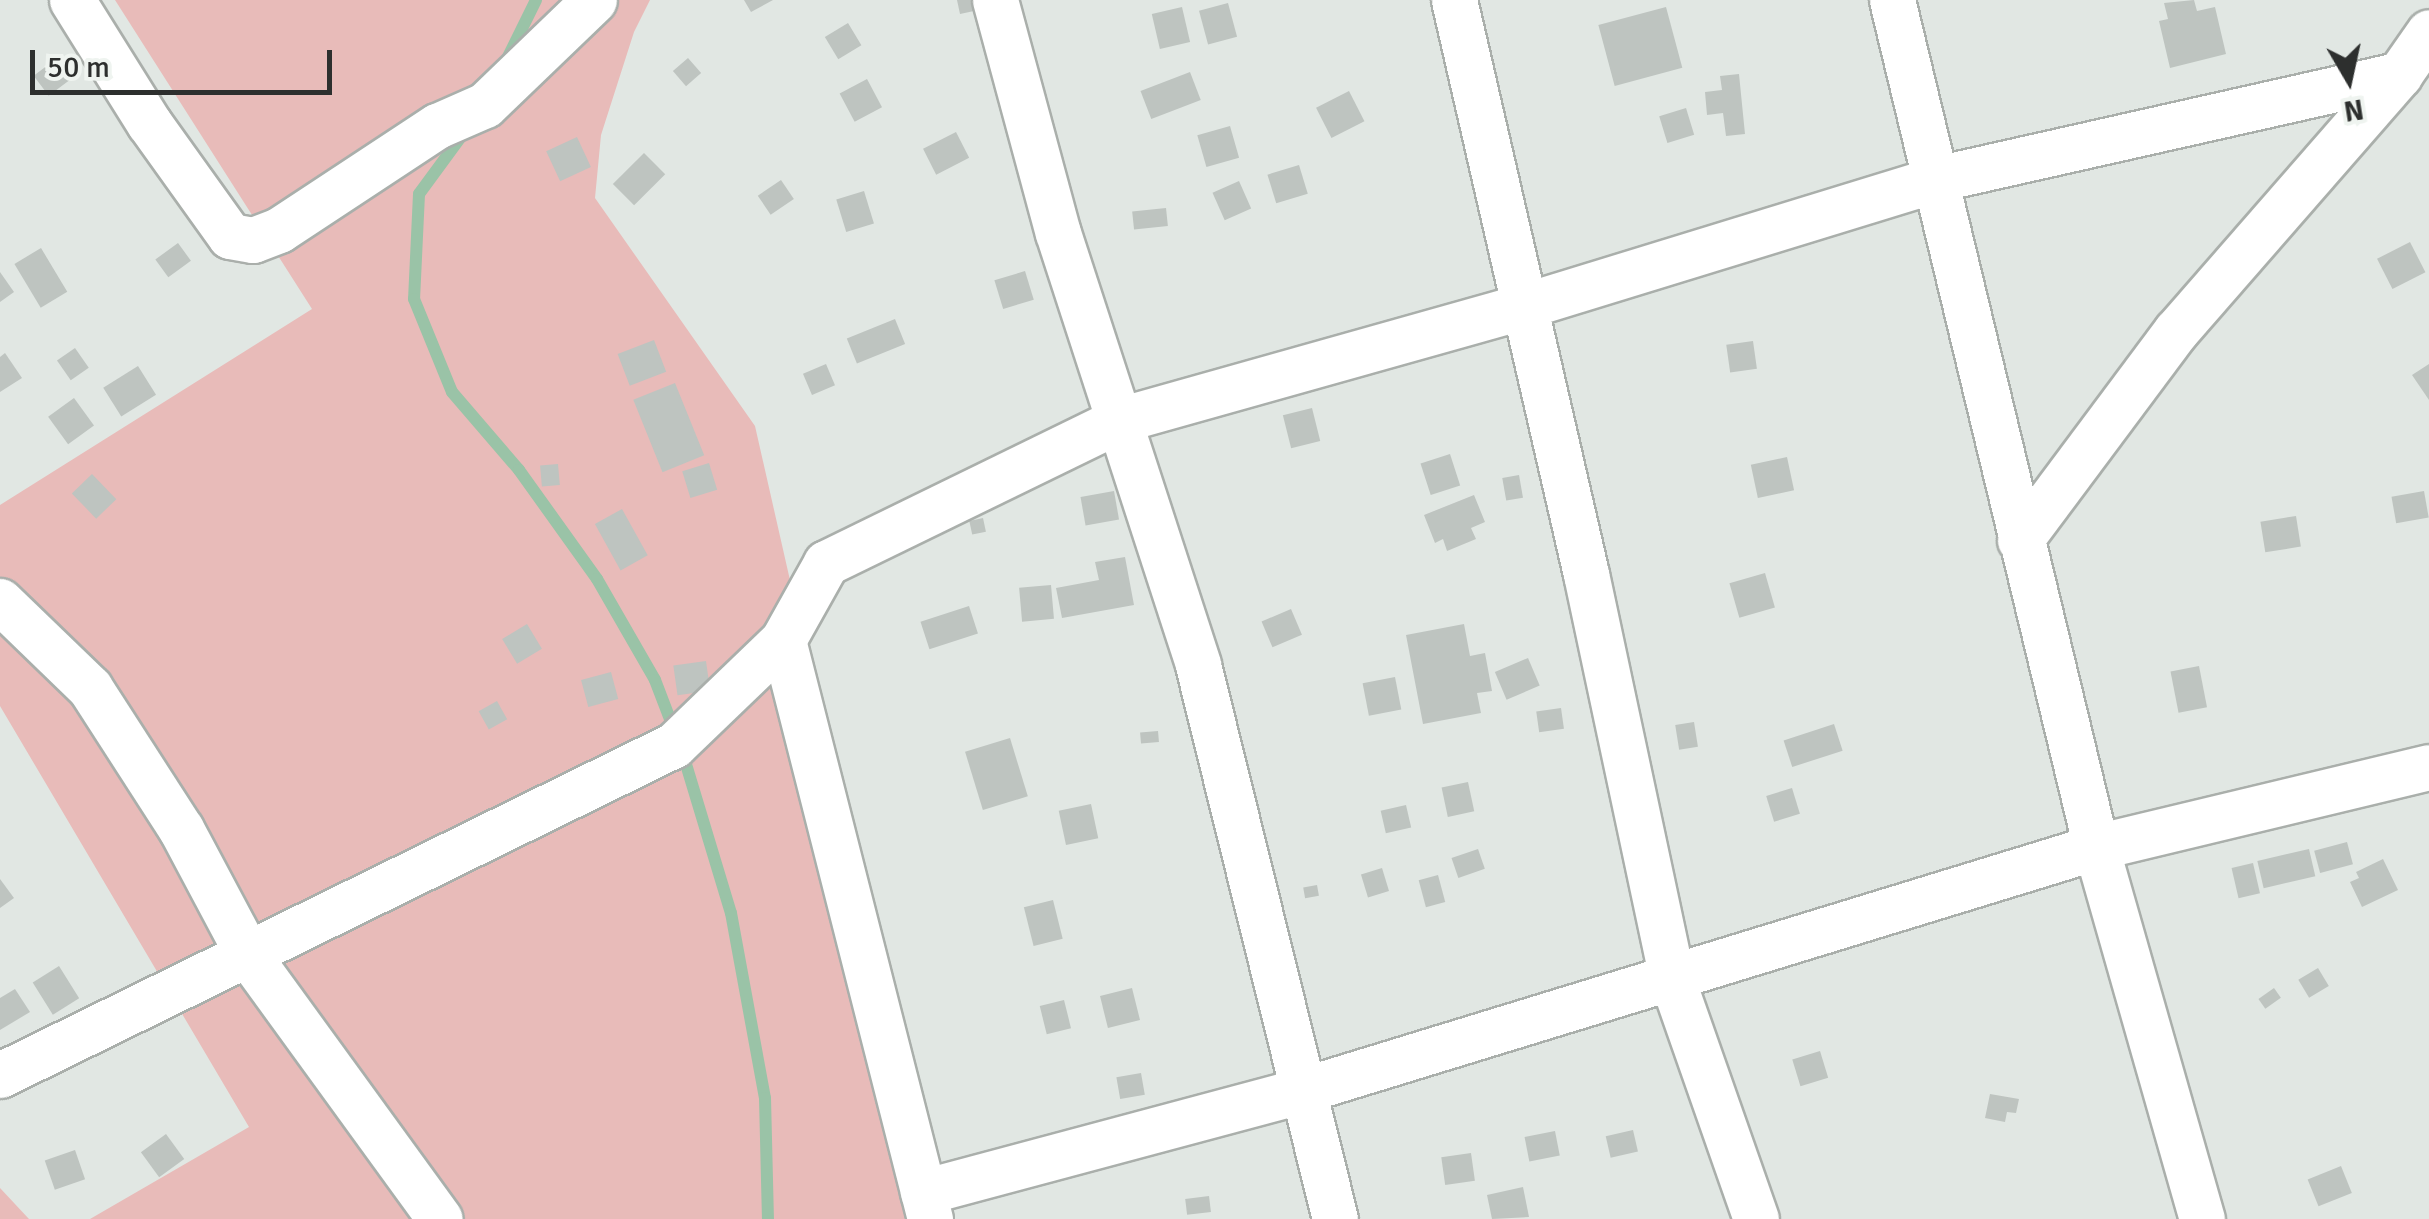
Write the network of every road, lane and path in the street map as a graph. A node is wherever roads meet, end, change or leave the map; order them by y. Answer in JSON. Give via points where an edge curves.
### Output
{"nodes":[{"id":1,"x":72,"y":0,"type":"edge"},
{"id":2,"x":594,"y":0,"type":"edge"},
{"id":3,"x":995,"y":0,"type":"edge"},
{"id":4,"x":1454,"y":0,"type":"edge"},
{"id":5,"x":1892,"y":0,"type":"edge"},
{"id":6,"x":2429,"y":32,"type":"edge"},
{"id":7,"x":2399,"y":76,"type":"junction"},
{"id":8,"x":1936,"y":179,"type":"junction"},
{"id":9,"x":1524,"y":306,"type":"junction"},
{"id":10,"x":1118,"y":420,"type":"junction"},
{"id":11,"x":2020,"y":540,"type":"junction"},
{"id":12,"x":0,"y":600,"type":"edge"},
{"id":13,"x":783,"y":640,"type":"junction"},
{"id":14,"x":2429,"y":766,"type":"edge"},
{"id":15,"x":2096,"y":847,"type":"junction"},
{"id":16,"x":248,"y":956,"type":"junction"},
{"id":17,"x":1672,"y":979,"type":"junction"},
{"id":18,"x":0,"y":1075,"type":"edge"},
{"id":19,"x":1302,"y":1090,"type":"junction"},
{"id":20,"x":927,"y":1206,"type":"edge"},
{"id":21,"x":440,"y":1219,"type":"edge"},
{"id":22,"x":1335,"y":1219,"type":"edge"},
{"id":23,"x":1756,"y":1219,"type":"edge"},
{"id":24,"x":2202,"y":1219,"type":"edge"}],
"edges":[{"from":1,"to":2,"type":"street","via":[[230,236],[253,240],[485,104]]},
{"from":3,"to":10,"type":"street","via":[[1058,233]]},
{"from":4,"to":9,"type":"street"},
{"from":5,"to":8,"type":"street"},
{"from":6,"to":7,"type":"street"},
{"from":7,"to":8,"type":"street"},
{"from":7,"to":11,"type":"street","via":[[2176,331]]},
{"from":8,"to":9,"type":"street"},
{"from":8,"to":11,"type":"street"},
{"from":9,"to":10,"type":"street"},
{"from":9,"to":17,"type":"street"},
{"from":10,"to":13,"type":"street","via":[[826,563]]},
{"from":10,"to":19,"type":"street","via":[[1198,664]]},
{"from":11,"to":15,"type":"street"},
{"from":12,"to":16,"type":"street","via":[[90,688],[181,829]]},
{"from":13,"to":16,"type":"street","via":[[674,745]]},
{"from":13,"to":20,"type":"street"},
{"from":14,"to":15,"type":"street"},
{"from":15,"to":17,"type":"street"},
{"from":15,"to":24,"type":"street"},
{"from":16,"to":18,"type":"street"},
{"from":16,"to":21,"type":"street"},
{"from":17,"to":19,"type":"street"},
{"from":17,"to":23,"type":"street"},
{"from":19,"to":20,"type":"street"},
{"from":19,"to":22,"type":"street"}]}
